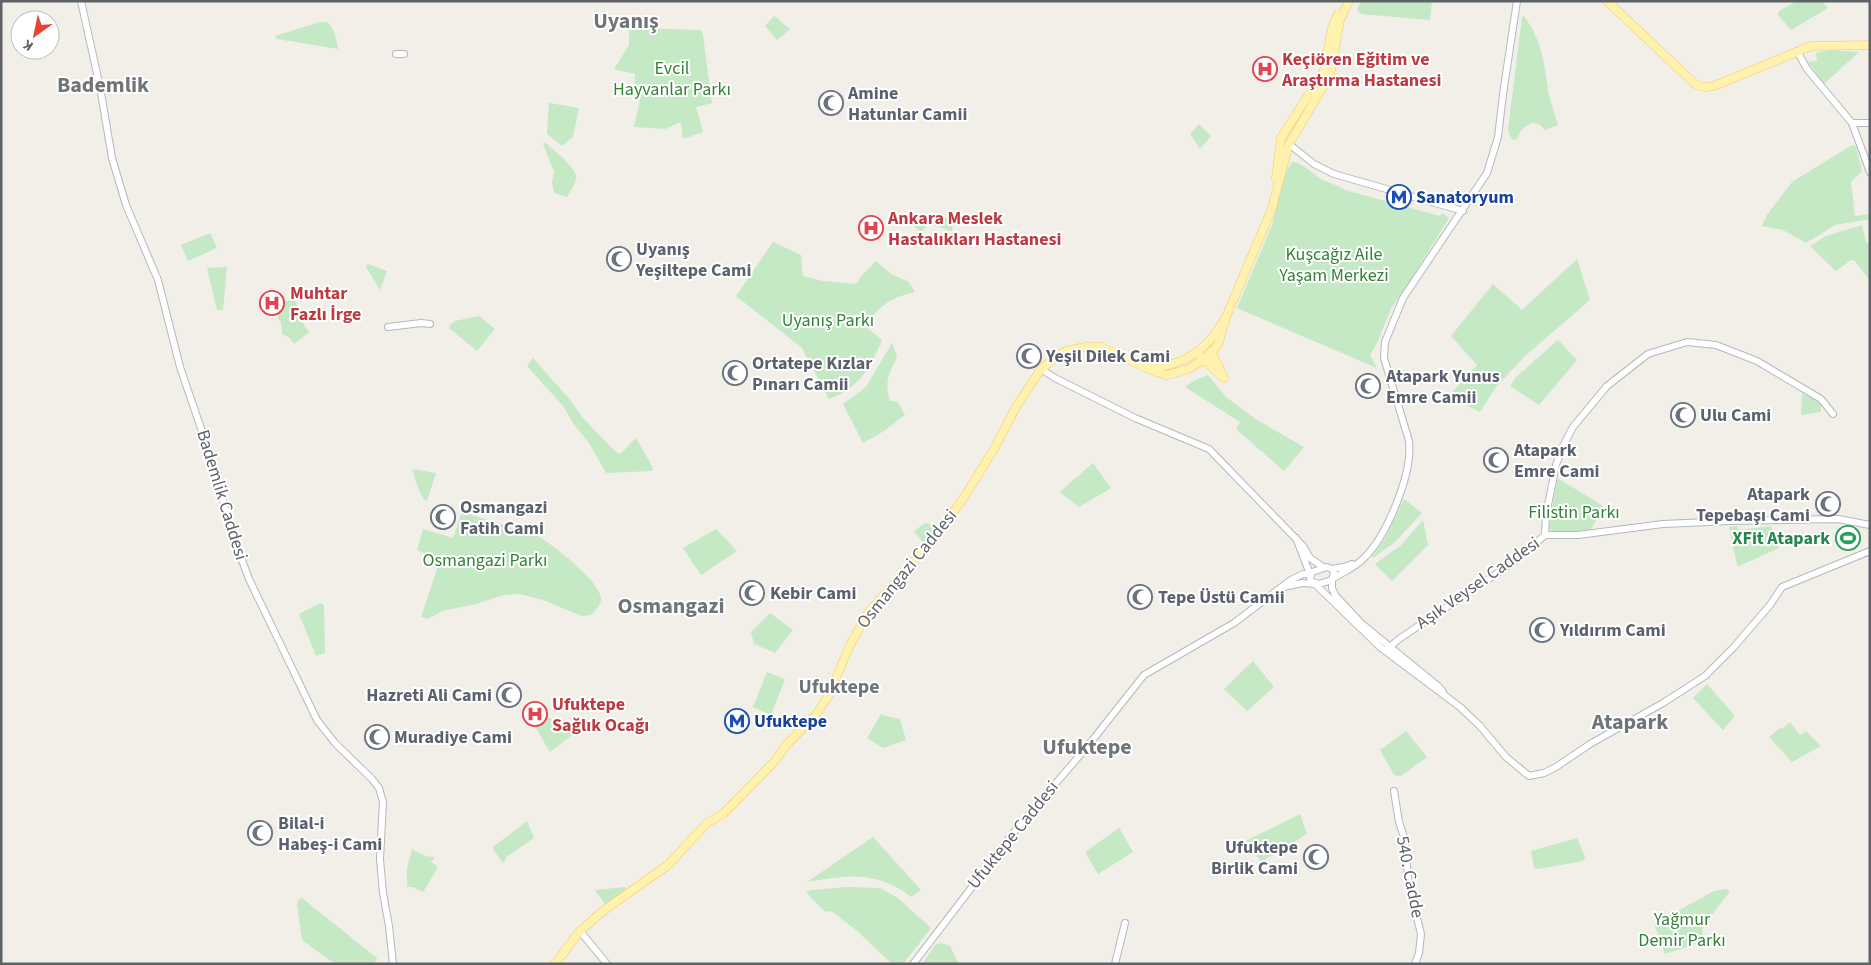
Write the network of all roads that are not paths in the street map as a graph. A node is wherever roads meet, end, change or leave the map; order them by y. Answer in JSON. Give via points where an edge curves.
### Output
{"nodes":[{"id":1,"x":81,"y":1,"type":"edge"},
{"id":2,"x":1344,"y":1,"type":"edge"},
{"id":3,"x":1349,"y":1,"type":"edge"},
{"id":4,"x":1517,"y":1,"type":"edge"},
{"id":5,"x":1607,"y":1,"type":"edge"},
{"id":6,"x":1869,"y":45,"type":"edge"},
{"id":7,"x":1797,"y":51,"type":"junction"},
{"id":8,"x":396,"y":54,"type":"dead end"},
{"id":9,"x":404,"y":54,"type":"dead end"},
{"id":10,"x":1852,"y":123,"type":"junction"},
{"id":11,"x":1870,"y":123,"type":"edge"},
{"id":12,"x":1289,"y":144,"type":"junction"},
{"id":13,"x":1870,"y":172,"type":"edge"},
{"id":14,"x":1271,"y":211,"type":"junction"},
{"id":15,"x":1462,"y":211,"type":"junction"},
{"id":16,"x":1226,"y":316,"type":"junction"},
{"id":17,"x":430,"y":324,"type":"dead end"},
{"id":18,"x":388,"y":327,"type":"dead end"},
{"id":19,"x":1208,"y":343,"type":"junction"},
{"id":20,"x":1196,"y":352,"type":"junction"},
{"id":21,"x":1212,"y":353,"type":"junction"},
{"id":22,"x":1204,"y":360,"type":"junction"},
{"id":23,"x":1145,"y":368,"type":"junction"},
{"id":24,"x":1042,"y":369,"type":"junction"},
{"id":25,"x":1833,"y":414,"type":"dead end"},
{"id":26,"x":1860,"y":523,"type":"junction"},
{"id":27,"x":1870,"y":525,"type":"edge"},
{"id":28,"x":1870,"y":529,"type":"edge"},
{"id":29,"x":1545,"y":535,"type":"junction"},
{"id":30,"x":1296,"y":538,"type":"junction"},
{"id":31,"x":1870,"y":546,"type":"edge"},
{"id":32,"x":1870,"y":551,"type":"edge"},
{"id":33,"x":1854,"y":557,"type":"junction"},
{"id":34,"x":1360,"y":562,"type":"junction"},
{"id":35,"x":1324,"y":567,"type":"junction"},
{"id":36,"x":1332,"y":569,"type":"junction"},
{"id":37,"x":1310,"y":574,"type":"junction"},
{"id":38,"x":1333,"y":579,"type":"junction"},
{"id":39,"x":1315,"y":584,"type":"junction"},
{"id":40,"x":1284,"y":586,"type":"junction"},
{"id":41,"x":1385,"y":647,"type":"junction"},
{"id":42,"x":1394,"y":791,"type":"dead end"},
{"id":43,"x":1125,"y":923,"type":"dead end"},
{"id":44,"x":580,"y":931,"type":"junction"},
{"id":45,"x":393,"y":964,"type":"edge"},
{"id":46,"x":555,"y":964,"type":"edge"},
{"id":47,"x":607,"y":964,"type":"edge"},
{"id":48,"x":913,"y":964,"type":"edge"},
{"id":49,"x":1115,"y":964,"type":"edge"},
{"id":50,"x":1415,"y":964,"type":"edge"}],
"edges":[{"from":1,"to":45,"type":"street","name":"Bademlik Caddesi","via":[[112,158],[126,205],[158,280],[180,366],[249,580],[317,720],[379,788],[383,802],[380,859]]},
{"from":2,"to":14,"type":"main road","via":[[1332,28],[1324,71],[1281,138]]},
{"from":3,"to":12,"type":"main road","via":[[1340,20],[1330,75]]},
{"from":4,"to":15,"type":"street","via":[[1498,137],[1487,174]]},
{"from":5,"to":7,"type":"main road","via":[[1702,87],[1733,79]]},
{"from":6,"to":7,"type":"main road","via":[[1811,46]]},
{"from":7,"to":10,"type":"street","via":[[1807,69]]},
{"from":8,"to":9,"type":"street"},
{"from":10,"to":11,"type":"street"},
{"from":10,"to":13,"type":"street"},
{"from":12,"to":14,"type":"main road"},
{"from":12,"to":15,"type":"street","via":[[1314,164],[1334,174]]},
{"from":14,"to":16,"type":"main road"},
{"from":15,"to":34,"type":"street","via":[[1403,298],[1385,342],[1384,358],[1411,453],[1398,500],[1375,546]]},
{"from":16,"to":19,"type":"main road"},
{"from":16,"to":21,"type":"main road","via":[[1218,345]]},
{"from":17,"to":18,"type":"street"},
{"from":19,"to":20,"type":"main road"},
{"from":19,"to":21,"type":"main road"},
{"from":20,"to":22,"type":"main road"},
{"from":20,"to":23,"type":"main road","via":[[1167,366]]},
{"from":21,"to":22,"type":"main road","name":"Osmangazi Caddesi"},
{"from":21,"to":22,"type":"main road","via":[[1224,378]]},
{"from":22,"to":23,"type":"main road","name":"Osmangazi Caddesi","via":[[1186,370],[1166,375]]},
{"from":23,"to":24,"type":"main road","name":"Osmangazi Caddesi","via":[[1101,347],[1085,347],[1066,351]]},
{"from":24,"to":30,"type":"street","via":[[1135,418],[1209,449]]},
{"from":24,"to":44,"type":"main road","name":"Osmangazi Caddesi","via":[[1016,406],[963,499],[927,547],[868,613],[816,715],[735,803],[706,824],[668,866]]},
{"from":25,"to":29,"type":"street","via":[[1821,399],[1757,361],[1716,345],[1687,342],[1648,354],[1607,386],[1573,426],[1556,465]]},
{"from":26,"to":27,"type":"street","name":"Aşık Veysel Caddesi"},
{"from":26,"to":28,"type":"street","name":"Aşık Veysel Caddesi"},
{"from":26,"to":29,"type":"street","name":"Aşık Veysel Caddesi","via":[[1730,520],[1663,524],[1578,535]]},
{"from":29,"to":41,"type":"street","name":"Aşık Veysel Caddesi","via":[[1514,562]]},
{"from":30,"to":35,"type":"street","via":[[1310,558]]},
{"from":30,"to":37,"type":"street"},
{"from":31,"to":33,"type":"street"},
{"from":32,"to":33,"type":"street"},
{"from":33,"to":41,"type":"street","via":[[1782,587],[1733,648],[1705,676],[1544,773],[1529,776],[1446,695]]},
{"from":34,"to":36,"type":"street"},
{"from":34,"to":38,"type":"street"},
{"from":35,"to":36,"type":"street"},
{"from":35,"to":37,"type":"street","name":"Ufuktepe Caddesi"},
{"from":36,"to":38,"type":"street"},
{"from":37,"to":39,"type":"street"},
{"from":37,"to":40,"type":"street","name":"Ufuktepe Caddesi","via":[[1297,577]]},
{"from":38,"to":39,"type":"street"},
{"from":38,"to":41,"type":"street","via":[[1335,595]]},
{"from":39,"to":40,"type":"street"},
{"from":39,"to":41,"type":"street"},
{"from":40,"to":48,"type":"street","name":"Ufuktepe Caddesi","via":[[1234,624],[1144,675],[1018,827]]},
{"from":42,"to":50,"type":"street","name":"540. Cadde","via":[[1404,837],[1409,885],[1421,934],[1420,953]]},
{"from":43,"to":49,"type":"street"},
{"from":44,"to":46,"type":"main road","name":"Osmangazi Caddesi"},
{"from":44,"to":47,"type":"street"}]}
